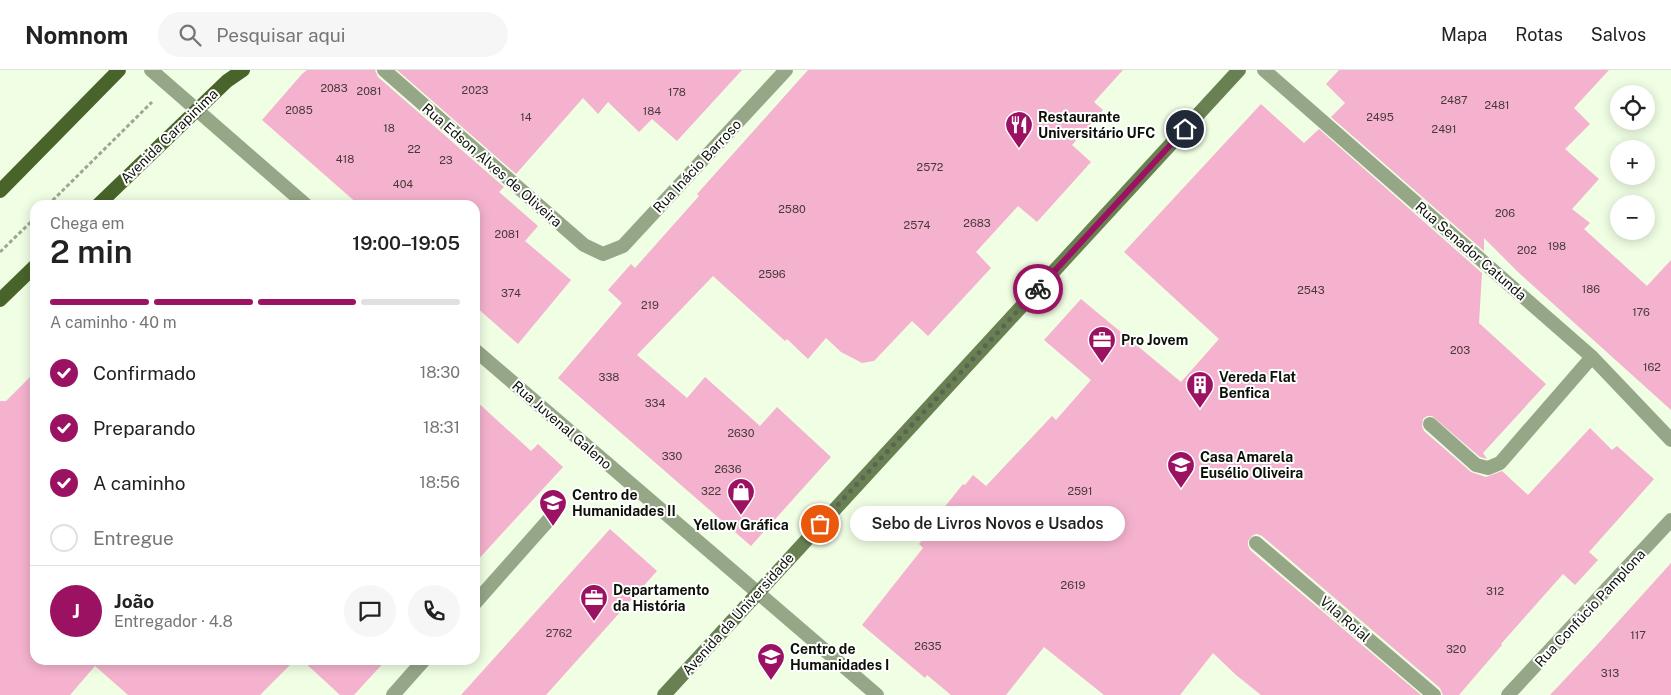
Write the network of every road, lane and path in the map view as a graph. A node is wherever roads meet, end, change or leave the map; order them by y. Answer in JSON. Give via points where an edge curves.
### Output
{"nodes":[{"id":1,"x":119,"y":70,"type":"edge"},
{"id":2,"x":151,"y":70,"type":"edge"},
{"id":3,"x":243,"y":70,"type":"edge"},
{"id":4,"x":384,"y":70,"type":"edge"},
{"id":5,"x":786,"y":70,"type":"edge"},
{"id":6,"x":1239,"y":70,"type":"edge"},
{"id":7,"x":1264,"y":70,"type":"edge"},
{"id":8,"x":169,"y":86,"type":"junction"},
{"id":9,"x":196,"y":110,"type":"junction"},
{"id":10,"x":0,"y":191,"type":"edge"},
{"id":11,"x":53,"y":200,"type":"edge"},
{"id":12,"x":103,"y":200,"type":"edge"},
{"id":13,"x":300,"y":200,"type":"edge"},
{"id":14,"x":30,"y":223,"type":"edge"},
{"id":15,"x":0,"y":252,"type":"edge"},
{"id":16,"x":603,"y":254,"type":"joint"},
{"id":17,"x":30,"y":271,"type":"edge"},
{"id":18,"x":0,"y":300,"type":"edge"},
{"id":19,"x":480,"y":354,"type":"edge"},
{"id":20,"x":1592,"y":358,"type":"junction"},
{"id":21,"x":1430,"y":424,"type":"dead end"},
{"id":22,"x":1671,"y":440,"type":"edge"},
{"id":23,"x":553,"y":515,"type":"dead end"},
{"id":24,"x":1671,"y":520,"type":"edge"},
{"id":25,"x":1256,"y":543,"type":"dead end"},
{"id":26,"x":758,"y":592,"type":"junction"},
{"id":27,"x":480,"y":597,"type":"edge"},
{"id":28,"x":420,"y":665,"type":"edge"},
{"id":29,"x":393,"y":695,"type":"edge"},
{"id":30,"x":664,"y":695,"type":"edge"},
{"id":31,"x":877,"y":695,"type":"edge"},
{"id":32,"x":1434,"y":695,"type":"edge"},
{"id":33,"x":1508,"y":695,"type":"edge"}],
"edges":[{"from":1,"to":10,"type":"main road"},
{"from":2,"to":8,"type":"street"},
{"from":3,"to":9,"type":"main road","name":"Avenida Carapinima"},
{"from":4,"to":16,"type":"street","name":"Rua Edson Alves de Oliveira","via":[[584,245]]},
{"from":5,"to":16,"type":"street","name":"Rua Inácio Barroso","via":[[623,246]]},
{"from":6,"to":26,"type":"main road","name":"Avenida da Universidade"},
{"from":7,"to":20,"type":"street","name":"Rua Senador Catunda"},
{"from":8,"to":9,"type":"street"},
{"from":8,"to":11,"type":"path"},
{"from":9,"to":12,"type":"main road","name":"Avenida Carapinima"},
{"from":9,"to":13,"type":"street"},
{"from":14,"to":15,"type":"path"},
{"from":17,"to":18,"type":"main road"},
{"from":19,"to":26,"type":"street","name":"Rua Juvenal Galeno"},
{"from":20,"to":21,"type":"street","via":[[1500,464],[1488,468],[1476,465]]},
{"from":20,"to":22,"type":"street","name":"Rua Senador Catunda"},
{"from":23,"to":27,"type":"street"},
{"from":24,"to":33,"type":"street","name":"Rua Confúcio Pamplona"},
{"from":25,"to":32,"type":"street","name":"Vila Roial"},
{"from":26,"to":30,"type":"main road","name":"Avenida da Universidade"},
{"from":26,"to":31,"type":"street","name":"Rua Juvenal Galeno"},
{"from":28,"to":29,"type":"street"}]}
